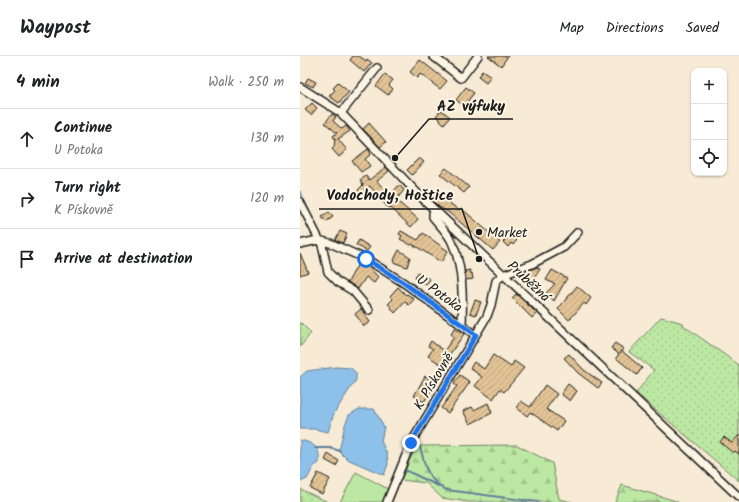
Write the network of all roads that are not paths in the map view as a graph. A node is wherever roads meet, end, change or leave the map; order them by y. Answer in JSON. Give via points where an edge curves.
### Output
{"nodes":[{"id":1,"x":433,"y":56,"type":"edge"},
{"id":2,"x":478,"y":56,"type":"edge"},
{"id":3,"x":377,"y":68,"type":"dead end"},
{"id":4,"x":300,"y":87,"type":"edge"},
{"id":5,"x":341,"y":113,"type":"junction"},
{"id":6,"x":300,"y":202,"type":"edge"},
{"id":7,"x":434,"y":210,"type":"junction"},
{"id":8,"x":578,"y":232,"type":"dead end"},
{"id":9,"x":318,"y":240,"type":"junction"},
{"id":10,"x":300,"y":244,"type":"edge"},
{"id":11,"x":503,"y":276,"type":"junction"},
{"id":12,"x":369,"y":310,"type":"dead end"},
{"id":13,"x":462,"y":325,"type":"junction"},
{"id":14,"x":476,"y":335,"type":"junction"},
{"id":15,"x":739,"y":497,"type":"edge"},
{"id":16,"x":387,"y":502,"type":"edge"}],
"edges":[{"from":1,"to":2,"type":"street","via":[[461,78]]},
{"from":3,"to":5,"type":"street"},
{"from":4,"to":5,"type":"street","name":"Průběžná"},
{"from":5,"to":7,"type":"street","name":"Průběžná"},
{"from":6,"to":9,"type":"street"},
{"from":7,"to":11,"type":"street","name":"Průběžná"},
{"from":7,"to":13,"type":"street","name":"U Potoka","via":[[434,217],[452,241],[457,258],[463,299]]},
{"from":8,"to":11,"type":"street","via":[[564,247]]},
{"from":9,"to":10,"type":"street"},
{"from":9,"to":12,"type":"street","via":[[322,245],[328,272],[353,291]]},
{"from":9,"to":13,"type":"street","name":"U Potoka","via":[[366,259]]},
{"from":11,"to":14,"type":"street","name":"K Pískovně","via":[[496,282],[487,316]]},
{"from":11,"to":15,"type":"street","name":"Průběžná"},
{"from":13,"to":14,"type":"street","name":"U Potoka"},
{"from":14,"to":16,"type":"street","name":"K Pískovně","via":[[411,443]]}]}
